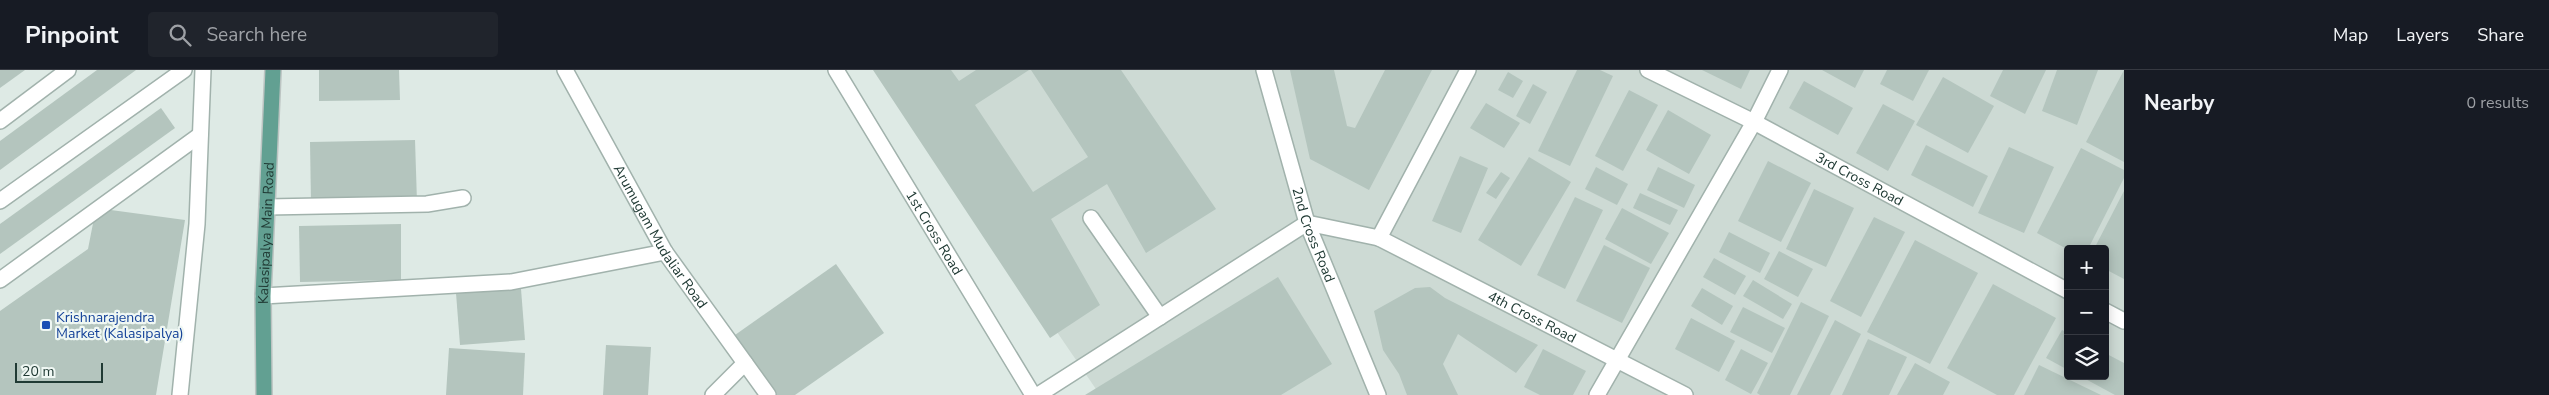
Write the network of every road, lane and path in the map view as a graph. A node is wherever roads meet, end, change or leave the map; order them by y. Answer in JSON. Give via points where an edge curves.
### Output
{"nodes":[{"id":1,"x":68,"y":70,"type":"edge"},
{"id":2,"x":184,"y":70,"type":"edge"},
{"id":3,"x":203,"y":70,"type":"edge"},
{"id":4,"x":273,"y":70,"type":"edge"},
{"id":5,"x":565,"y":70,"type":"edge"},
{"id":6,"x":836,"y":70,"type":"edge"},
{"id":7,"x":1264,"y":70,"type":"edge"},
{"id":8,"x":1468,"y":70,"type":"edge"},
{"id":9,"x":1648,"y":70,"type":"edge"},
{"id":10,"x":1780,"y":70,"type":"edge"},
{"id":11,"x":0,"y":121,"type":"edge"},
{"id":12,"x":1754,"y":122,"type":"junction"},
{"id":13,"x":200,"y":135,"type":"junction"},
{"id":14,"x":463,"y":198,"type":"dead end"},
{"id":15,"x":0,"y":201,"type":"edge"},
{"id":16,"x":267,"y":207,"type":"junction"},
{"id":17,"x":1091,"y":218,"type":"dead end"},
{"id":18,"x":1307,"y":222,"type":"junction"},
{"id":19,"x":1379,"y":238,"type":"junction"},
{"id":20,"x":665,"y":252,"type":"junction"},
{"id":21,"x":0,"y":280,"type":"edge"},
{"id":22,"x":2066,"y":290,"type":"edge"},
{"id":23,"x":263,"y":296,"type":"junction"},
{"id":24,"x":2109,"y":313,"type":"edge"},
{"id":25,"x":1160,"y":317,"type":"junction"},
{"id":26,"x":2124,"y":321,"type":"edge"},
{"id":27,"x":1619,"y":359,"type":"junction"},
{"id":28,"x":746,"y":363,"type":"junction"},
{"id":29,"x":180,"y":395,"type":"edge"},
{"id":30,"x":264,"y":395,"type":"edge"},
{"id":31,"x":713,"y":395,"type":"edge"},
{"id":32,"x":768,"y":395,"type":"edge"},
{"id":33,"x":1033,"y":395,"type":"edge"},
{"id":34,"x":1038,"y":395,"type":"edge"},
{"id":35,"x":1378,"y":395,"type":"edge"},
{"id":36,"x":1597,"y":395,"type":"edge"},
{"id":37,"x":1685,"y":395,"type":"edge"}],
"edges":[{"from":1,"to":11,"type":"street"},
{"from":2,"to":15,"type":"street"},
{"from":3,"to":13,"type":"street"},
{"from":4,"to":16,"type":"main road","name":"Kalasipalya Main Road"},
{"from":5,"to":20,"type":"street","name":"Arumugam Mudaliar Road"},
{"from":6,"to":33,"type":"street","name":"1st Cross Road"},
{"from":7,"to":18,"type":"street","name":"2nd Cross Road"},
{"from":8,"to":19,"type":"street"},
{"from":9,"to":12,"type":"street","name":"3rd Cross Road"},
{"from":10,"to":12,"type":"street"},
{"from":12,"to":22,"type":"street","name":"3rd Cross Road"},
{"from":12,"to":27,"type":"street"},
{"from":13,"to":21,"type":"street"},
{"from":13,"to":29,"type":"street","via":[[197,224]]},
{"from":14,"to":16,"type":"street","via":[[427,204]]},
{"from":16,"to":23,"type":"main road","name":"Kalasipalya Main Road"},
{"from":17,"to":25,"type":"street"},
{"from":18,"to":19,"type":"street","name":"4th Cross Road"},
{"from":18,"to":25,"type":"street"},
{"from":18,"to":35,"type":"street","name":"2nd Cross Road"},
{"from":19,"to":27,"type":"street","name":"4th Cross Road"},
{"from":20,"to":23,"type":"street","via":[[511,282]]},
{"from":20,"to":28,"type":"street","name":"Arumugam Mudaliar Road"},
{"from":23,"to":30,"type":"main road","name":"Kalasipalya Main Road"},
{"from":24,"to":26,"type":"street"},
{"from":25,"to":34,"type":"street"},
{"from":27,"to":36,"type":"street"},
{"from":27,"to":37,"type":"street","name":"4th Cross Road"},
{"from":28,"to":31,"type":"street"},
{"from":28,"to":32,"type":"street","name":"Arumugam Mudaliar Road"}]}
